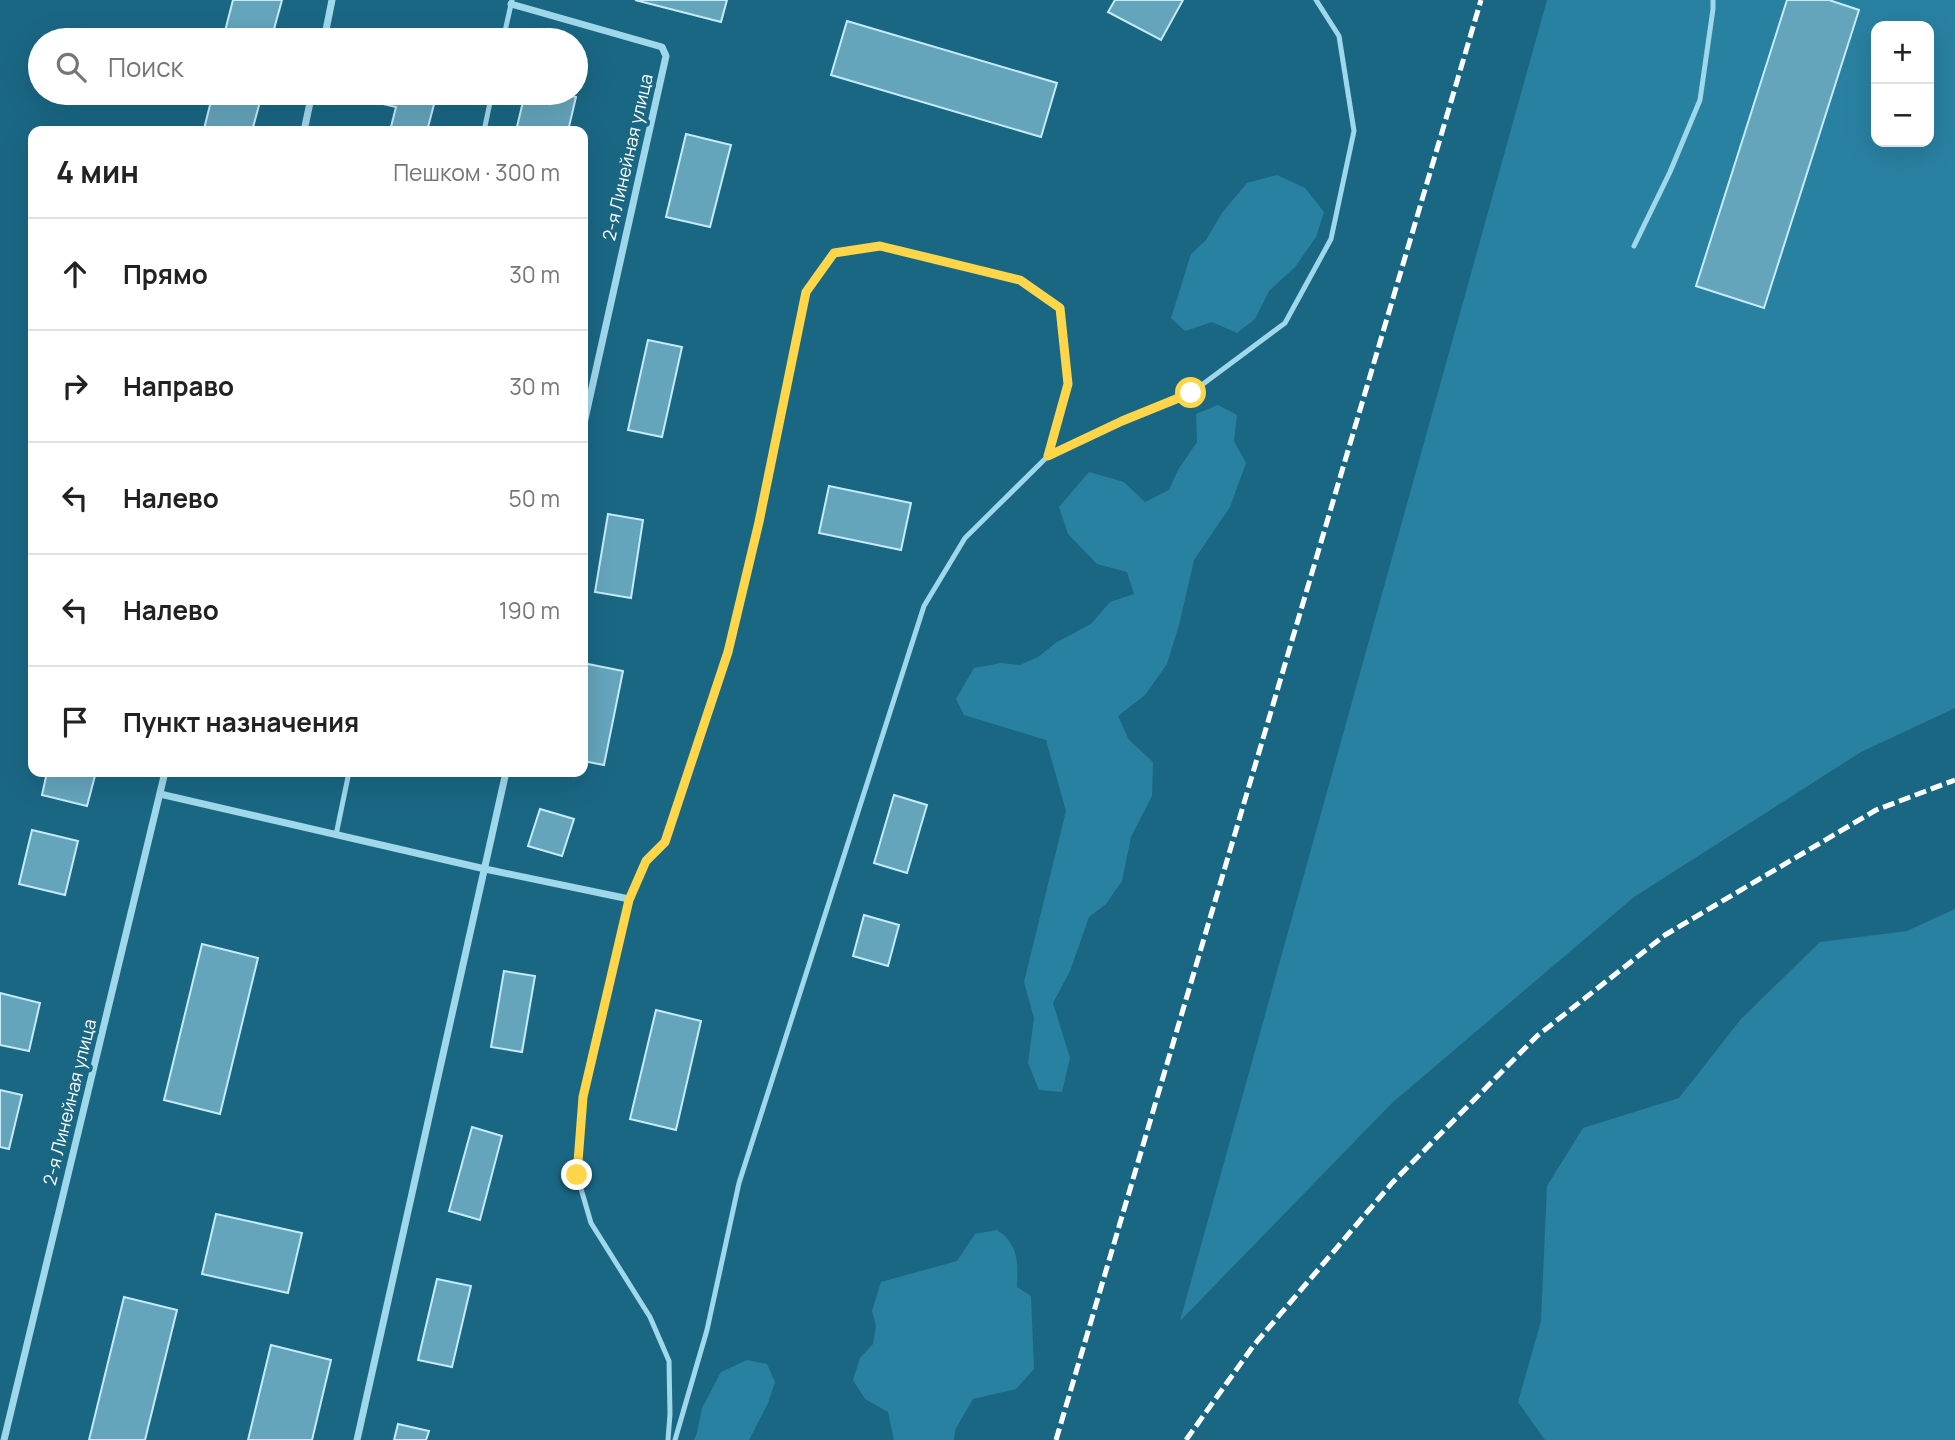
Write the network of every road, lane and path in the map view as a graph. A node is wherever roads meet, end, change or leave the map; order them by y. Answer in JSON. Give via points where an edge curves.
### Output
{"nodes":[{"id":1,"x":332,"y":0,"type":"edge"},
{"id":2,"x":1316,"y":0,"type":"edge"},
{"id":3,"x":1713,"y":0,"type":"edge"},
{"id":4,"x":511,"y":2,"type":"edge"},
{"id":5,"x":326,"y":28,"type":"edge"},
{"id":6,"x":506,"y":28,"type":"edge"},
{"id":7,"x":309,"y":105,"type":"edge"},
{"id":8,"x":489,"y":105,"type":"edge"},
{"id":9,"x":305,"y":126,"type":"edge"},
{"id":10,"x":485,"y":126,"type":"edge"},
{"id":11,"x":1634,"y":246,"type":"dead end"},
{"id":12,"x":588,"y":406,"type":"edge"},
{"id":13,"x":1048,"y":456,"type":"junction"},
{"id":14,"x":164,"y":777,"type":"edge"},
{"id":15,"x":348,"y":777,"type":"edge"},
{"id":16,"x":505,"y":777,"type":"edge"},
{"id":17,"x":160,"y":794,"type":"junction"},
{"id":18,"x":336,"y":835,"type":"junction"},
{"id":19,"x":485,"y":869,"type":"junction"},
{"id":20,"x":629,"y":900,"type":"junction"},
{"id":21,"x":4,"y":1440,"type":"edge"},
{"id":22,"x":357,"y":1440,"type":"edge"},
{"id":23,"x":668,"y":1440,"type":"edge"},
{"id":24,"x":675,"y":1440,"type":"edge"}],
"edges":[{"from":1,"to":5,"type":"street"},
{"from":2,"to":13,"type":"lane","via":[[1339,36],[1354,131],[1331,239],[1285,323],[1191,393]]},
{"from":3,"to":11,"type":"lane","via":[[1700,100]]},
{"from":4,"to":6,"type":"lane"},
{"from":4,"to":12,"type":"street","name":"2-я Линейная улица","via":[[662,47],[666,56]]},
{"from":7,"to":9,"type":"street"},
{"from":8,"to":10,"type":"lane"},
{"from":13,"to":20,"type":"lane","via":[[1068,384],[1060,308],[1020,280],[906,252],[880,246],[834,253],[806,292],[728,652],[665,842],[646,861]]},
{"from":13,"to":24,"type":"lane","via":[[965,538],[924,606],[739,1183],[707,1330]]},
{"from":14,"to":17,"type":"street","name":"2-я Линейная улица"},
{"from":15,"to":18,"type":"lane"},
{"from":16,"to":19,"type":"street"},
{"from":17,"to":18,"type":"street"},
{"from":17,"to":21,"type":"street","name":"2-я Линейная улица"},
{"from":18,"to":19,"type":"street"},
{"from":19,"to":20,"type":"street"},
{"from":19,"to":22,"type":"street"},
{"from":20,"to":23,"type":"lane","via":[[583,1097],[577,1175],[591,1223],[650,1317],[669,1361]]}]}
